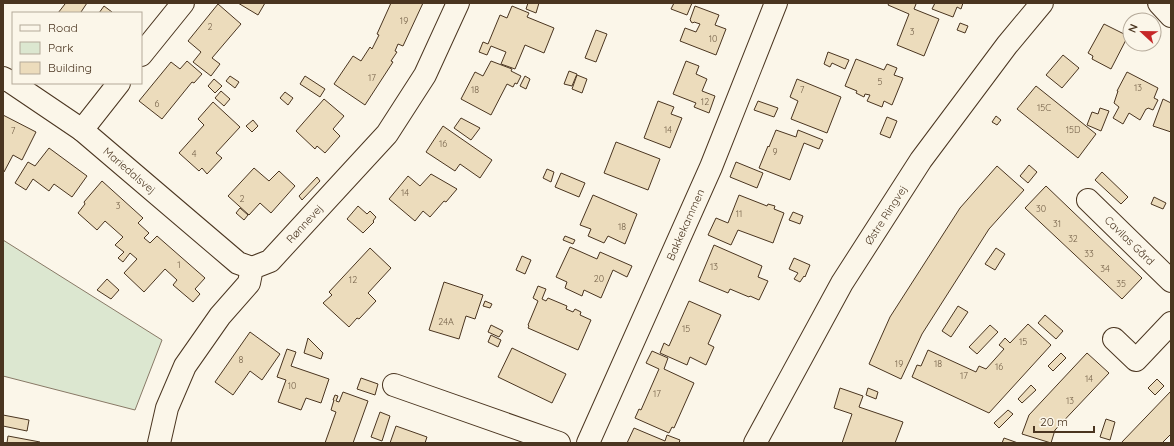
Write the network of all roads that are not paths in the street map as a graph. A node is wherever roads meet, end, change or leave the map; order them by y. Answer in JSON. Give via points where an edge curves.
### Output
{"nodes":[{"id":1,"x":183,"y":3,"type":"edge"},
{"id":2,"x":458,"y":3,"type":"edge"},
{"id":3,"x":776,"y":3,"type":"edge"},
{"id":4,"x":1042,"y":3,"type":"edge"},
{"id":5,"x":1159,"y":3,"type":"edge"},
{"id":6,"x":1171,"y":16,"type":"edge"},
{"id":7,"x":142,"y":54,"type":"edge"},
{"id":8,"x":3,"y":78,"type":"edge"},
{"id":9,"x":12,"y":83,"type":"edge"},
{"id":10,"x":14,"y":84,"type":"edge"},
{"id":11,"x":118,"y":84,"type":"edge"},
{"id":12,"x":82,"y":130,"type":"junction"},
{"id":13,"x":1088,"y":200,"type":"dead end"},
{"id":14,"x":252,"y":268,"type":"junction"},
{"id":15,"x":1171,"y":281,"type":"edge"},
{"id":16,"x":1171,"y":323,"type":"edge"},
{"id":17,"x":1114,"y":338,"type":"dead end"},
{"id":18,"x":394,"y":385,"type":"dead end"},
{"id":19,"x":159,"y":443,"type":"edge"},
{"id":20,"x":559,"y":443,"type":"edge"},
{"id":21,"x":588,"y":443,"type":"edge"},
{"id":22,"x":755,"y":443,"type":"edge"}],
"edges":[{"from":1,"to":7,"type":"street"},
{"from":2,"to":14,"type":"street","name":"Rønnevej","via":[[425,75],[387,134],[270,261]]},
{"from":3,"to":21,"type":"street","name":"Bakkekammen","via":[[711,167]]},
{"from":4,"to":22,"type":"street","name":"Østre Ringvej","via":[[1007,45],[921,160],[842,283]]},
{"from":5,"to":6,"type":"street"},
{"from":8,"to":9,"type":"street","name":"Mariedalsvej"},
{"from":10,"to":12,"type":"street","name":"Mariedalsvej"},
{"from":11,"to":12,"type":"street"},
{"from":12,"to":14,"type":"street","name":"Mariedalsvej","via":[[238,263]]},
{"from":13,"to":15,"type":"street","name":"Cavilas Gård"},
{"from":14,"to":19,"type":"street","via":[[249,283],[220,316],[185,366],[167,408]]},
{"from":16,"to":17,"type":"street","via":[[1136,360]]},
{"from":18,"to":20,"type":"street"}]}
